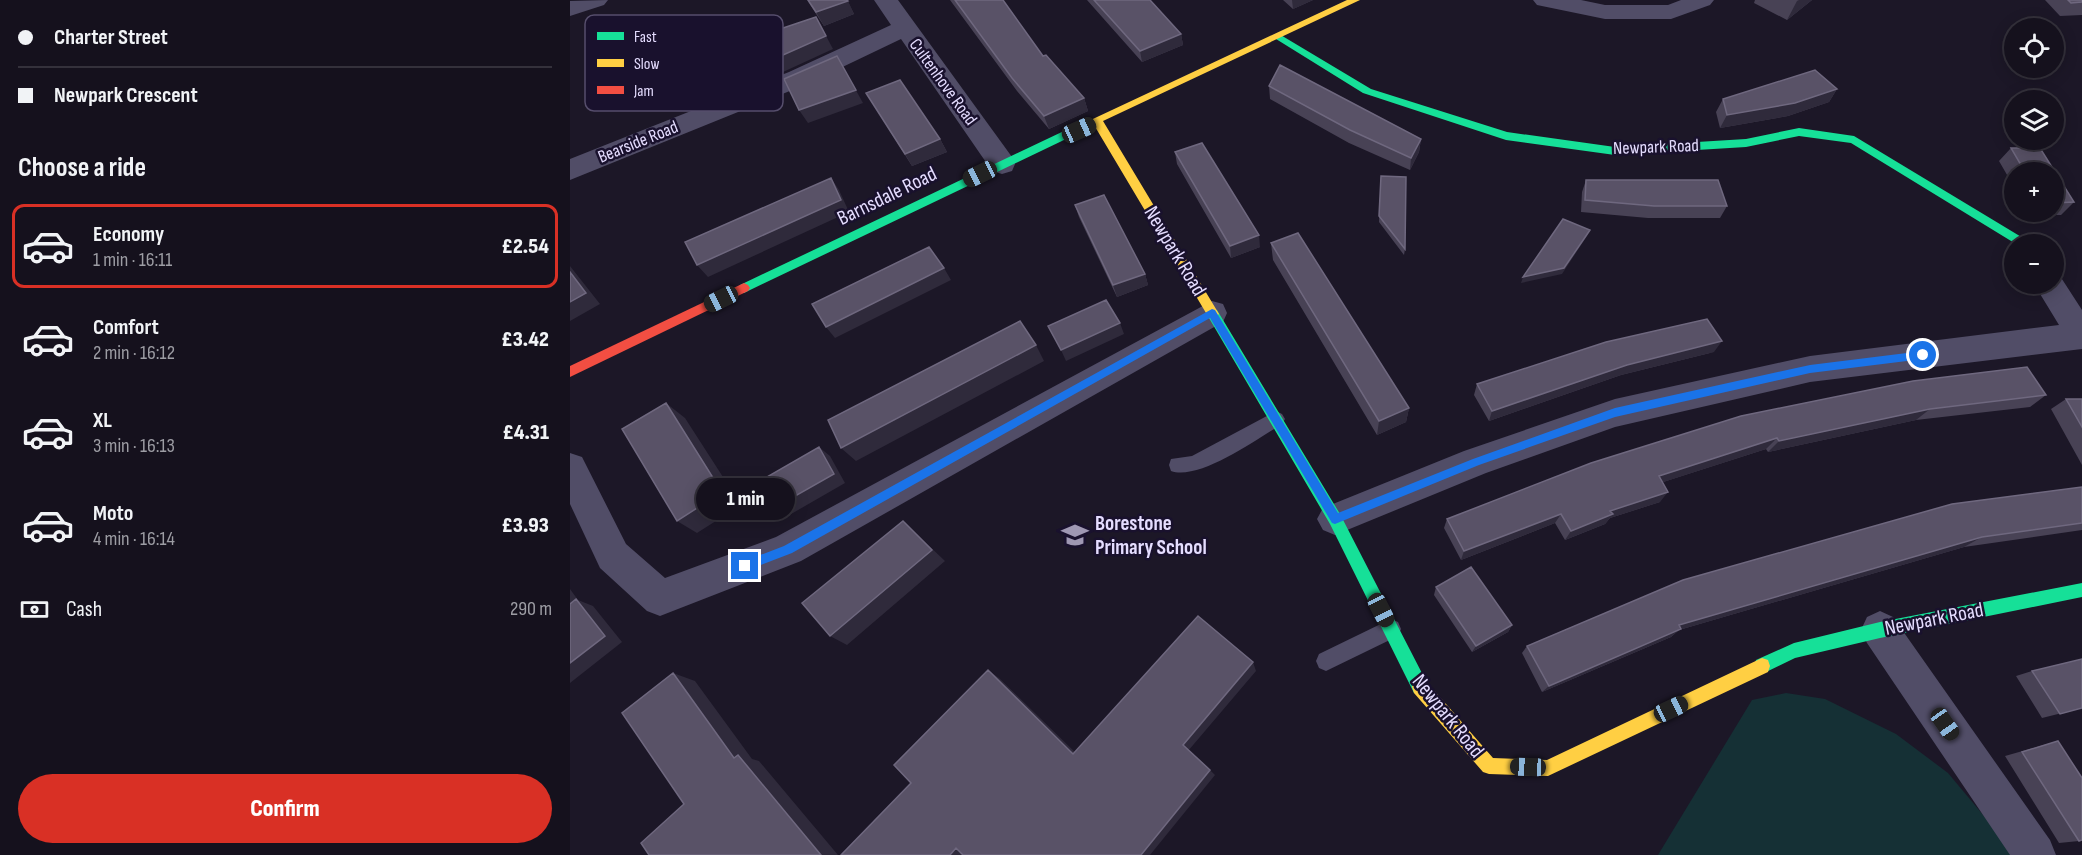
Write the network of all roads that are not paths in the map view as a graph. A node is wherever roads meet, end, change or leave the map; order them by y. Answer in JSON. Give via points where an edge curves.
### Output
{"nodes":[{"id":1,"x":596,"y":0,"type":"edge"},
{"id":2,"x":886,"y":0,"type":"edge"},
{"id":3,"x":1355,"y":0,"type":"edge"},
{"id":4,"x":1545,"y":0,"type":"edge"},
{"id":5,"x":1702,"y":0,"type":"edge"},
{"id":6,"x":1586,"y":4,"type":"edge"},
{"id":7,"x":570,"y":9,"type":"edge"},
{"id":8,"x":904,"y":28,"type":"junction"},
{"id":9,"x":1279,"y":37,"type":"junction"},
{"id":10,"x":783,"y":84,"type":"edge"},
{"id":11,"x":716,"y":111,"type":"edge"},
{"id":12,"x":1098,"y":122,"type":"junction"},
{"id":13,"x":1002,"y":164,"type":"junction"},
{"id":14,"x":570,"y":170,"type":"edge"},
{"id":15,"x":2008,"y":234,"type":"edge"},
{"id":16,"x":2055,"y":294,"type":"edge"},
{"id":17,"x":1212,"y":313,"type":"junction"},
{"id":18,"x":2081,"y":336,"type":"edge"},
{"id":19,"x":570,"y":372,"type":"edge"},
{"id":20,"x":1276,"y":419,"type":"junction"},
{"id":21,"x":1178,"y":465,"type":"dead end"},
{"id":22,"x":570,"y":468,"type":"edge"},
{"id":23,"x":1335,"y":519,"type":"junction"},
{"id":24,"x":2082,"y":590,"type":"edge"},
{"id":25,"x":1390,"y":628,"type":"junction"},
{"id":26,"x":1880,"y":630,"type":"junction"},
{"id":27,"x":1326,"y":662,"type":"dead end"},
{"id":28,"x":2035,"y":855,"type":"edge"}],
"edges":[{"from":1,"to":7,"type":"street"},
{"from":2,"to":8,"type":"street","name":"Cultenhove Road"},
{"from":3,"to":9,"type":"street","name":"Barnsdale Road"},
{"from":4,"to":6,"type":"street"},
{"from":5,"to":6,"type":"street","via":[[1671,12],[1605,12]]},
{"from":8,"to":10,"type":"street","name":"Bearside Road"},
{"from":8,"to":13,"type":"street","name":"Cultenhove Road"},
{"from":9,"to":12,"type":"street","name":"Barnsdale Road"},
{"from":9,"to":15,"type":"street","name":"Newpark Road","via":[[1367,91],[1506,136],[1615,151],[1746,143],[1799,132],[1854,140]]},
{"from":11,"to":14,"type":"street","name":"Bearside Road"},
{"from":12,"to":13,"type":"street","name":"Barnsdale Road"},
{"from":12,"to":17,"type":"street","name":"Newpark Road"},
{"from":13,"to":19,"type":"street","name":"Barnsdale Road"},
{"from":16,"to":18,"type":"street"},
{"from":17,"to":20,"type":"street","name":"Newpark Road"},
{"from":17,"to":22,"type":"street","via":[[788,549],[660,598],[613,556]]},
{"from":18,"to":23,"type":"street","via":[[1810,369],[1615,412]]},
{"from":20,"to":21,"type":"lane","via":[[1194,464]]},
{"from":20,"to":23,"type":"street","name":"Newpark Road"},
{"from":23,"to":25,"type":"street","name":"Newpark Road"},
{"from":24,"to":26,"type":"street","name":"Newpark Road"},
{"from":25,"to":26,"type":"street","name":"Newpark Road","via":[[1420,688],[1488,766],[1548,768],[1794,651]]},
{"from":25,"to":27,"type":"lane"},
{"from":26,"to":28,"type":"street"}]}
